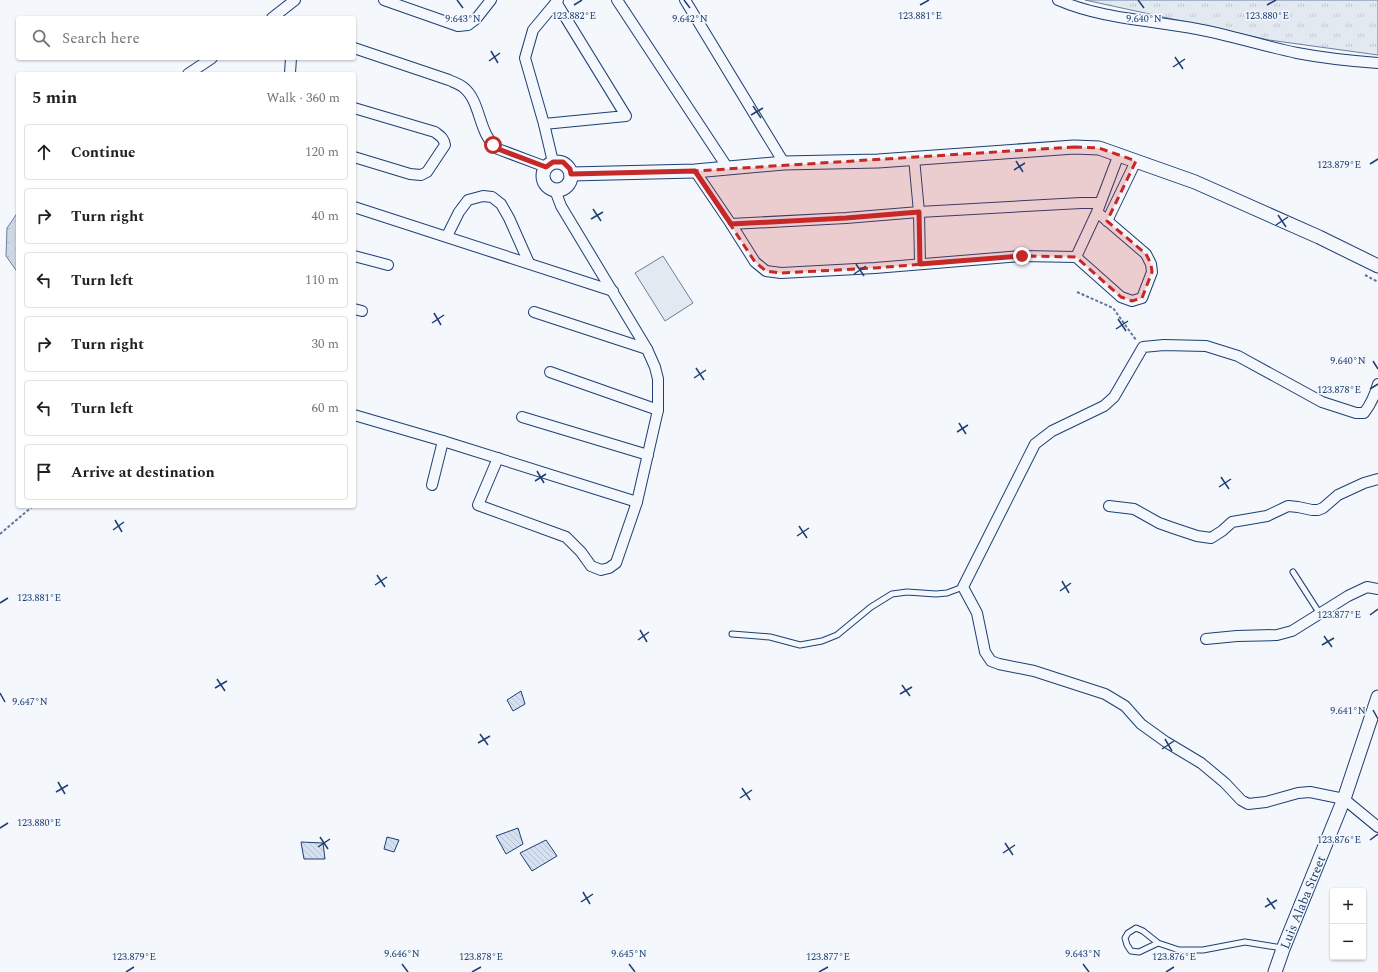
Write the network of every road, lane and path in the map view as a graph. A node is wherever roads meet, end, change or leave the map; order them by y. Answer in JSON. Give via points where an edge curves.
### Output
{"nodes":[{"id":1,"x":294,"y":0,"type":"edge"},
{"id":2,"x":384,"y":0,"type":"edge"},
{"id":3,"x":491,"y":0,"type":"edge"},
{"id":4,"x":618,"y":0,"type":"edge"},
{"id":5,"x":686,"y":0,"type":"edge"},
{"id":6,"x":1058,"y":0,"type":"edge"},
{"id":7,"x":557,"y":1,"type":"edge"},
{"id":8,"x":276,"y":16,"type":"edge"},
{"id":9,"x":356,"y":49,"type":"edge"},
{"id":10,"x":209,"y":60,"type":"edge"},
{"id":11,"x":291,"y":60,"type":"edge"},
{"id":12,"x":1378,"y":63,"type":"edge"},
{"id":13,"x":191,"y":72,"type":"edge"},
{"id":14,"x":289,"y":72,"type":"edge"},
{"id":15,"x":356,"y":109,"type":"edge"},
{"id":16,"x":544,"y":124,"type":"junction"},
{"id":17,"x":1119,"y":154,"type":"junction"},
{"id":18,"x":356,"y":158,"type":"edge"},
{"id":19,"x":914,"y":158,"type":"junction"},
{"id":20,"x":1136,"y":161,"type":"junction"},
{"id":21,"x":784,"y":163,"type":"junction"},
{"id":22,"x":549,"y":164,"type":"junction"},
{"id":23,"x":728,"y":167,"type":"junction"},
{"id":24,"x":695,"y":171,"type":"junction"},
{"id":25,"x":571,"y":174,"type":"junction"},
{"id":26,"x":555,"y":190,"type":"junction"},
{"id":27,"x":1099,"y":207,"type":"junction"},
{"id":28,"x":356,"y":208,"type":"edge"},
{"id":29,"x":919,"y":212,"type":"junction"},
{"id":30,"x":1107,"y":221,"type":"junction"},
{"id":31,"x":731,"y":224,"type":"junction"},
{"id":32,"x":447,"y":236,"type":"junction"},
{"id":33,"x":356,"y":257,"type":"edge"},
{"id":34,"x":1076,"y":257,"type":"junction"},
{"id":35,"x":529,"y":263,"type":"junction"},
{"id":36,"x":920,"y":264,"type":"junction"},
{"id":37,"x":388,"y":265,"type":"dead end"},
{"id":38,"x":1378,"y":266,"type":"edge"},
{"id":39,"x":613,"y":291,"type":"junction"},
{"id":40,"x":1077,"y":292,"type":"dead end"},
{"id":41,"x":534,"y":312,"type":"dead end"},
{"id":42,"x":1143,"y":347,"type":"junction"},
{"id":43,"x":647,"y":349,"type":"junction"},
{"id":44,"x":550,"y":372,"type":"dead end"},
{"id":45,"x":1378,"y":384,"type":"edge"},
{"id":46,"x":658,"y":410,"type":"junction"},
{"id":47,"x":356,"y":416,"type":"edge"},
{"id":48,"x":522,"y":417,"type":"dead end"},
{"id":49,"x":443,"y":441,"type":"junction"},
{"id":50,"x":648,"y":456,"type":"junction"},
{"id":51,"x":498,"y":458,"type":"junction"},
{"id":52,"x":1378,"y":479,"type":"edge"},
{"id":53,"x":432,"y":485,"type":"dead end"},
{"id":54,"x":637,"y":502,"type":"junction"},
{"id":55,"x":1109,"y":506,"type":"dead end"},
{"id":56,"x":31,"y":508,"type":"edge"},
{"id":57,"x":0,"y":534,"type":"edge"},
{"id":58,"x":1293,"y":572,"type":"dead end"},
{"id":59,"x":963,"y":587,"type":"junction"},
{"id":60,"x":1378,"y":589,"type":"edge"},
{"id":61,"x":1320,"y":614,"type":"junction"},
{"id":62,"x":732,"y":634,"type":"dead end"},
{"id":63,"x":1206,"y":640,"type":"dead end"},
{"id":64,"x":1378,"y":697,"type":"edge"},
{"id":65,"x":1344,"y":799,"type":"junction"},
{"id":66,"x":1378,"y":827,"type":"edge"},
{"id":67,"x":1158,"y":943,"type":"junction"},
{"id":68,"x":1283,"y":949,"type":"junction"},
{"id":69,"x":1276,"y":972,"type":"edge"}],
"edges":[{"from":1,"to":8,"type":"street"},
{"from":2,"to":3,"type":"street","via":[[458,26],[468,25],[476,19]]},
{"from":4,"to":23,"type":"street"},
{"from":5,"to":21,"type":"street"},
{"from":6,"to":12,"type":"street","via":[[1071,6],[1120,18],[1197,29],[1298,53]]},
{"from":7,"to":16,"type":"street","via":[[533,30],[525,58]]},
{"from":7,"to":16,"type":"street","via":[[626,116]]},
{"from":9,"to":22,"type":"street","via":[[462,86],[471,96],[487,138],[493,145],[498,149]]},
{"from":10,"to":13,"type":"street"},
{"from":11,"to":14,"type":"street"},
{"from":15,"to":18,"type":"street","via":[[435,132],[441,136],[445,145],[427,172],[420,175]]},
{"from":16,"to":22,"type":"street"},
{"from":17,"to":19,"type":"street","via":[[1099,148],[1074,147]]},
{"from":17,"to":20,"type":"street"},
{"from":17,"to":27,"type":"street"},
{"from":19,"to":21,"type":"street"},
{"from":19,"to":29,"type":"street"},
{"from":20,"to":30,"type":"street"},
{"from":20,"to":38,"type":"street","via":[[1194,182]]},
{"from":21,"to":23,"type":"street"},
{"from":22,"to":25,"type":"street","via":[[563,162]]},
{"from":22,"to":26,"type":"street","via":[[543,171],[543,180]]},
{"from":23,"to":24,"type":"street"},
{"from":24,"to":25,"type":"street"},
{"from":24,"to":31,"type":"street"},
{"from":25,"to":26,"type":"street","via":[[566,187]]},
{"from":26,"to":39,"type":"street","via":[[561,206]]},
{"from":27,"to":29,"type":"street","via":[[1080,203]]},
{"from":27,"to":30,"type":"street"},
{"from":27,"to":34,"type":"street"},
{"from":28,"to":32,"type":"street"},
{"from":29,"to":31,"type":"street"},
{"from":29,"to":36,"type":"street"},
{"from":30,"to":34,"type":"street","via":[[1146,254],[1151,264],[1152,272],[1142,298],[1132,301],[1121,297]]},
{"from":31,"to":36,"type":"street","via":[[755,262],[766,271],[781,273]]},
{"from":32,"to":35,"type":"street"},
{"from":32,"to":35,"type":"street","via":[[468,200],[483,196],[492,197],[501,204],[509,218]]},
{"from":33,"to":37,"type":"street"},
{"from":34,"to":36,"type":"street","via":[[1022,256]]},
{"from":35,"to":39,"type":"street"},
{"from":39,"to":43,"type":"street"},
{"from":40,"to":42,"type":"path","via":[[1113,308]]},
{"from":41,"to":43,"type":"street"},
{"from":42,"to":45,"type":"street","via":[[1206,346],[1238,356],[1322,402],[1356,413],[1364,413],[1370,406]]},
{"from":42,"to":59,"type":"street","via":[[1114,397],[1104,406],[1052,431],[1035,444]]},
{"from":43,"to":46,"type":"street","via":[[658,379]]},
{"from":44,"to":46,"type":"street"},
{"from":46,"to":50,"type":"street"},
{"from":47,"to":49,"type":"street"},
{"from":48,"to":50,"type":"street"},
{"from":49,"to":51,"type":"street"},
{"from":49,"to":53,"type":"street"},
{"from":50,"to":54,"type":"street"},
{"from":51,"to":54,"type":"street"},
{"from":51,"to":54,"type":"street","via":[[478,505],[566,538],[591,566],[601,570],[616,563]]},
{"from":52,"to":55,"type":"street","via":[[1338,495],[1323,508],[1312,510],[1288,506],[1266,516],[1232,522],[1211,538],[1159,523],[1134,509]]},
{"from":56,"to":57,"type":"path"},
{"from":58,"to":61,"type":"lane"},
{"from":59,"to":62,"type":"lane","via":[[947,593],[892,594],[871,607],[837,635],[822,641],[800,645],[770,637]]},
{"from":59,"to":65,"type":"street","via":[[977,613],[985,652],[991,661],[1034,671],[1105,694],[1125,706],[1141,724],[1201,763],[1248,804],[1310,792]]},
{"from":60,"to":61,"type":"street","via":[[1366,587]]},
{"from":61,"to":63,"type":"street","via":[[1292,631],[1277,635]]},
{"from":64,"to":65,"type":"street","name":"Luis Alaba Street"},
{"from":65,"to":66,"type":"street"},
{"from":65,"to":68,"type":"street","name":"Luis Alaba Street"},
{"from":67,"to":67,"type":"lane","via":[[1136,928],[1128,932],[1125,938],[1131,951],[1139,952]]},
{"from":67,"to":68,"type":"lane","via":[[1180,950],[1203,950],[1245,942]]},
{"from":68,"to":69,"type":"street","name":"Luis Alaba Street"}]}
